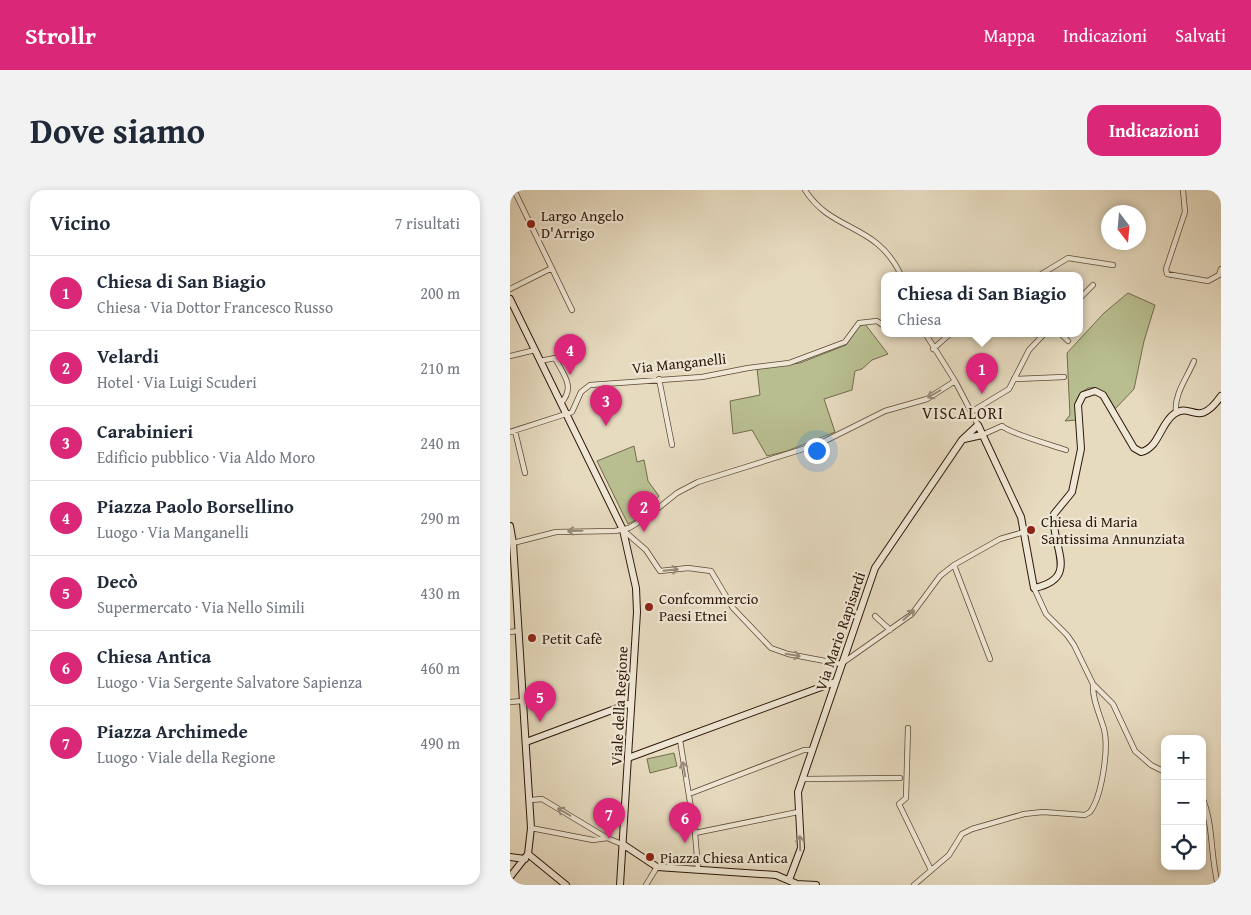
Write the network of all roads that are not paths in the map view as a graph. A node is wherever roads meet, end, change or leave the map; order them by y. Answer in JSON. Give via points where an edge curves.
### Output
{"nodes":[{"id":1,"x":514,"y":190,"type":"edge"},
{"id":2,"x":805,"y":190,"type":"edge"},
{"id":3,"x":1183,"y":190,"type":"edge"},
{"id":4,"x":1113,"y":265,"type":"dead end"},
{"id":5,"x":552,"y":268,"type":"junction"},
{"id":6,"x":1221,"y":269,"type":"edge"},
{"id":7,"x":899,"y":272,"type":"edge"},
{"id":8,"x":1045,"y":272,"type":"edge"},
{"id":9,"x":1092,"y":285,"type":"dead end"},
{"id":10,"x":510,"y":289,"type":"edge"},
{"id":11,"x":1083,"y":295,"type":"edge"},
{"id":12,"x":510,"y":299,"type":"edge"},
{"id":13,"x":572,"y":310,"type":"dead end"},
{"id":14,"x":881,"y":324,"type":"edge"},
{"id":15,"x":927,"y":337,"type":"edge"},
{"id":16,"x":947,"y":337,"type":"edge"},
{"id":17,"x":1040,"y":337,"type":"edge"},
{"id":18,"x":1064,"y":337,"type":"edge"},
{"id":19,"x":1068,"y":341,"type":"dead end"},
{"id":20,"x":934,"y":349,"type":"junction"},
{"id":21,"x":535,"y":350,"type":"junction"},
{"id":22,"x":510,"y":356,"type":"edge"},
{"id":23,"x":540,"y":361,"type":"junction"},
{"id":24,"x":1194,"y":361,"type":"dead end"},
{"id":25,"x":1064,"y":376,"type":"dead end"},
{"id":26,"x":659,"y":379,"type":"junction"},
{"id":27,"x":1014,"y":379,"type":"junction"},
{"id":28,"x":955,"y":381,"type":"junction"},
{"id":29,"x":1221,"y":396,"type":"edge"},
{"id":30,"x":561,"y":403,"type":"junction"},
{"id":31,"x":971,"y":412,"type":"junction"},
{"id":32,"x":1176,"y":412,"type":"junction"},
{"id":33,"x":567,"y":415,"type":"junction"},
{"id":34,"x":978,"y":425,"type":"junction"},
{"id":35,"x":513,"y":432,"type":"edge"},
{"id":36,"x":982,"y":435,"type":"junction"},
{"id":37,"x":962,"y":440,"type":"junction"},
{"id":38,"x":672,"y":445,"type":"dead end"},
{"id":39,"x":1066,"y":450,"type":"dead end"},
{"id":40,"x":525,"y":473,"type":"dead end"},
{"id":41,"x":510,"y":526,"type":"edge"},
{"id":42,"x":624,"y":530,"type":"junction"},
{"id":43,"x":1024,"y":532,"type":"junction"},
{"id":44,"x":513,"y":543,"type":"junction"},
{"id":45,"x":954,"y":565,"type":"junction"},
{"id":46,"x":1034,"y":588,"type":"junction"},
{"id":47,"x":875,"y":616,"type":"dead end"},
{"id":48,"x":890,"y":630,"type":"junction"},
{"id":49,"x":518,"y":631,"type":"junction"},
{"id":50,"x":510,"y":632,"type":"edge"},
{"id":51,"x":990,"y":659,"type":"dead end"},
{"id":52,"x":841,"y":664,"type":"junction"},
{"id":53,"x":834,"y":682,"type":"junction"},
{"id":54,"x":1093,"y":684,"type":"junction"},
{"id":55,"x":523,"y":701,"type":"junction"},
{"id":56,"x":510,"y":702,"type":"edge"},
{"id":57,"x":632,"y":703,"type":"junction"},
{"id":58,"x":908,"y":728,"type":"dead end"},
{"id":59,"x":680,"y":740,"type":"junction"},
{"id":60,"x":526,"y":742,"type":"junction"},
{"id":61,"x":812,"y":750,"type":"junction"},
{"id":62,"x":628,"y":758,"type":"junction"},
{"id":63,"x":1161,"y":770,"type":"edge"},
{"id":64,"x":900,"y":778,"type":"dead end"},
{"id":65,"x":802,"y":779,"type":"junction"},
{"id":66,"x":689,"y":794,"type":"junction"},
{"id":67,"x":531,"y":800,"type":"junction"},
{"id":68,"x":1206,"y":809,"type":"edge"},
{"id":69,"x":798,"y":812,"type":"junction"},
{"id":70,"x":531,"y":828,"type":"junction"},
{"id":71,"x":695,"y":833,"type":"junction"},
{"id":72,"x":607,"y":838,"type":"junction"},
{"id":73,"x":624,"y":845,"type":"junction"},
{"id":74,"x":510,"y":857,"type":"edge"},
{"id":75,"x":527,"y":857,"type":"junction"},
{"id":76,"x":658,"y":867,"type":"junction"},
{"id":77,"x":698,"y":869,"type":"junction"},
{"id":78,"x":931,"y":870,"type":"junction"},
{"id":79,"x":510,"y":877,"type":"edge"},
{"id":80,"x":789,"y":881,"type":"edge"},
{"id":81,"x":566,"y":885,"type":"edge"},
{"id":82,"x":620,"y":885,"type":"edge"},
{"id":83,"x":647,"y":885,"type":"edge"},
{"id":84,"x":816,"y":885,"type":"edge"},
{"id":85,"x":914,"y":885,"type":"edge"},
{"id":86,"x":1218,"y":885,"type":"edge"}],
"edges":[{"from":1,"to":5,"type":"street"},
{"from":2,"to":7,"type":"street","via":[[824,213],[874,240],[891,256]]},
{"from":3,"to":6,"type":"street","via":[[1185,212],[1166,274],[1208,281],[1219,275]]},
{"from":4,"to":8,"type":"street","via":[[1068,258]]},
{"from":5,"to":10,"type":"street"},
{"from":5,"to":13,"type":"street"},
{"from":9,"to":11,"type":"street"},
{"from":12,"to":21,"type":"street","name":"Viale della Regione"},
{"from":14,"to":26,"type":"street","name":"Via Manganelli","via":[[877,321],[859,323],[845,342],[789,363]]},
{"from":15,"to":20,"type":"street"},
{"from":16,"to":20,"type":"street"},
{"from":17,"to":27,"type":"street","via":[[1029,350]]},
{"from":18,"to":19,"type":"street"},
{"from":20,"to":28,"type":"street"},
{"from":21,"to":22,"type":"street"},
{"from":21,"to":23,"type":"street","name":"Viale della Regione"},
{"from":23,"to":30,"type":"street","name":"Viale della Regione"},
{"from":23,"to":30,"type":"street","via":[[555,358],[569,387],[568,395]]},
{"from":24,"to":32,"type":"street","via":[[1175,405]]},
{"from":25,"to":27,"type":"street"},
{"from":26,"to":33,"type":"street","name":"Via Manganelli","via":[[590,385],[581,392],[572,412]]},
{"from":26,"to":38,"type":"street"},
{"from":27,"to":31,"type":"street","via":[[1009,389]]},
{"from":28,"to":31,"type":"street"},
{"from":28,"to":42,"type":"street","one_way":true,"via":[[927,399],[885,411],[819,444],[698,482]]},
{"from":29,"to":32,"type":"street","via":[[1207,412]]},
{"from":30,"to":33,"type":"street","name":"Viale della Regione"},
{"from":31,"to":34,"type":"street"},
{"from":32,"to":46,"type":"street","via":[[1168,419],[1154,444],[1141,452],[1134,448],[1102,395],[1095,390],[1083,395],[1078,405],[1081,449],[1072,492],[1054,514],[1061,571],[1055,581]]},
{"from":33,"to":35,"type":"street"},
{"from":33,"to":42,"type":"street","name":"Viale della Regione"},
{"from":34,"to":36,"type":"street"},
{"from":34,"to":37,"type":"street","name":"Via Mario Rapisardi"},
{"from":35,"to":40,"type":"street"},
{"from":36,"to":37,"type":"street"},
{"from":36,"to":39,"type":"street","via":[[1002,426],[1009,433]]},
{"from":36,"to":43,"type":"street","via":[[1021,517]]},
{"from":37,"to":52,"type":"street","name":"Via Mario Rapisardi","via":[[875,568]]},
{"from":41,"to":44,"type":"street"},
{"from":42,"to":44,"type":"street","one_way":true,"via":[[556,532]]},
{"from":42,"to":52,"type":"street","one_way":true,"via":[[646,550],[660,571],[688,568],[711,571],[734,608],[771,648]]},
{"from":42,"to":57,"type":"street","name":"Viale della Regione","via":[[636,588]]},
{"from":43,"to":45,"type":"street","via":[[1000,540]]},
{"from":43,"to":46,"type":"street"},
{"from":44,"to":49,"type":"street"},
{"from":48,"to":45,"type":"street","one_way":true,"via":[[912,614],[940,576]]},
{"from":45,"to":51,"type":"street"},
{"from":46,"to":54,"type":"street","via":[[1046,614],[1074,645]]},
{"from":47,"to":48,"type":"street"},
{"from":48,"to":52,"type":"street"},
{"from":49,"to":50,"type":"street"},
{"from":49,"to":55,"type":"street"},
{"from":52,"to":53,"type":"street","name":"Via Mario Rapisardi"},
{"from":53,"to":59,"type":"street"},
{"from":53,"to":61,"type":"street","name":"Via Mario Rapisardi"},
{"from":54,"to":63,"type":"street","via":[[1113,704],[1135,751]]},
{"from":54,"to":78,"type":"street","via":[[1106,738],[1099,792],[1093,809],[1084,815],[1024,814],[972,829],[962,834],[949,855]]},
{"from":55,"to":56,"type":"street"},
{"from":55,"to":60,"type":"street"},
{"from":57,"to":60,"type":"street"},
{"from":57,"to":62,"type":"street","name":"Viale della Regione"},
{"from":58,"to":78,"type":"street","via":[[906,798],[899,804]]},
{"from":59,"to":62,"type":"street"},
{"from":66,"to":59,"type":"street","one_way":true},
{"from":60,"to":67,"type":"street"},
{"from":61,"to":65,"type":"street","name":"Via Mario Rapisardi"},
{"from":61,"to":66,"type":"street","via":[[804,750]]},
{"from":62,"to":73,"type":"street","name":"Viale della Regione"},
{"from":64,"to":65,"type":"street"},
{"from":65,"to":69,"type":"street","name":"Via Mario Rapisardi"},
{"from":66,"to":71,"type":"street"},
{"from":67,"to":70,"type":"street"},
{"from":72,"to":67,"type":"street","one_way":true,"via":[[542,799]]},
{"from":68,"to":86,"type":"street"},
{"from":69,"to":71,"type":"street"},
{"from":80,"to":69,"type":"street","name":"Via Mario Rapisardi","one_way":true,"via":[[801,848]]},
{"from":70,"to":72,"type":"street","via":[[593,840]]},
{"from":70,"to":75,"type":"street"},
{"from":71,"to":77,"type":"street"},
{"from":72,"to":73,"type":"street"},
{"from":73,"to":76,"type":"street"},
{"from":73,"to":82,"type":"street","name":"Viale della Regione"},
{"from":74,"to":75,"type":"street"},
{"from":75,"to":79,"type":"street"},
{"from":75,"to":81,"type":"street"},
{"from":76,"to":77,"type":"street"},
{"from":76,"to":83,"type":"street"},
{"from":77,"to":80,"type":"street"},
{"from":78,"to":85,"type":"street"},
{"from":80,"to":84,"type":"street"}]}
